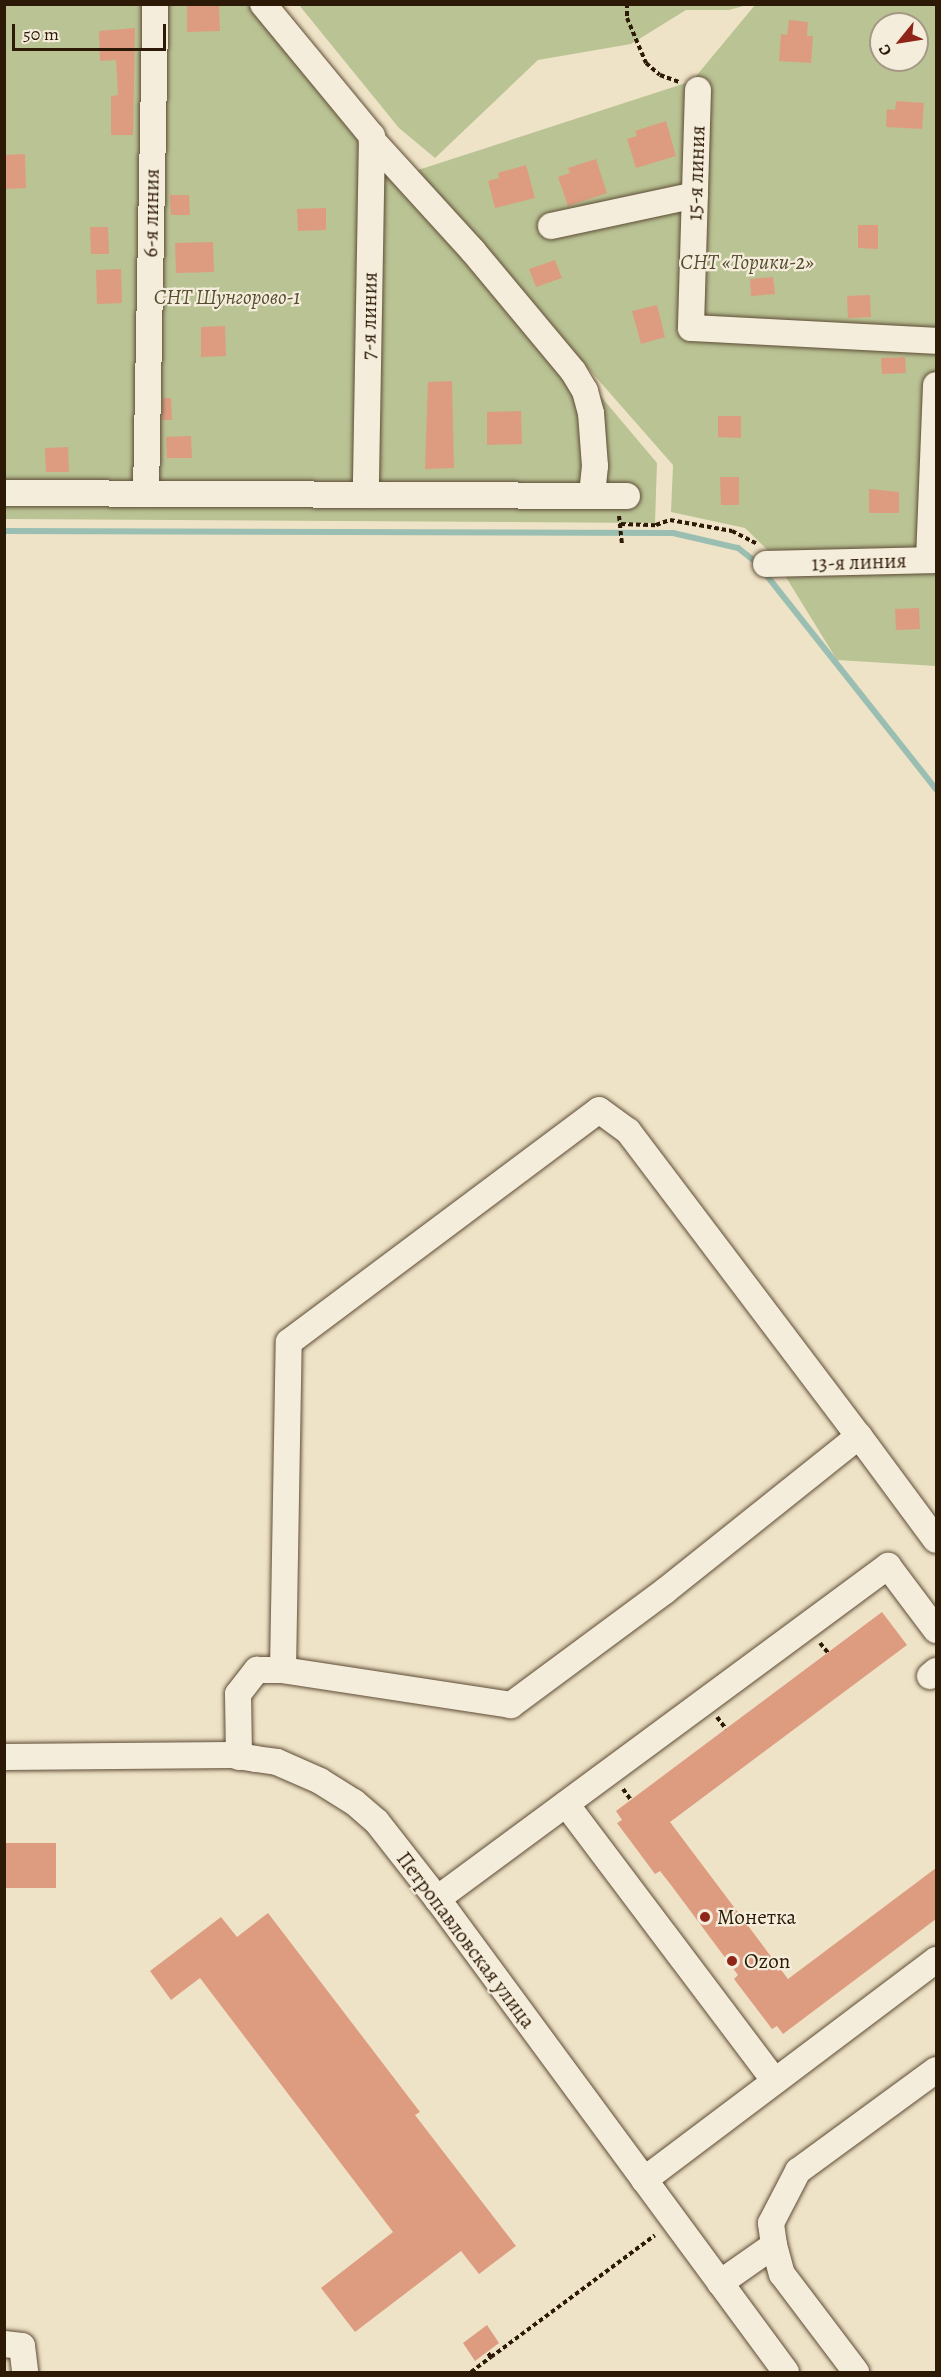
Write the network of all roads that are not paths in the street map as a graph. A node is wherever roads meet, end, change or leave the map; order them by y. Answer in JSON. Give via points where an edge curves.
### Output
{"nodes":[{"id":1,"x":154,"y":4,"type":"edge"},
{"id":2,"x":263,"y":4,"type":"edge"},
{"id":3,"x":698,"y":90,"type":"road end"},
{"id":4,"x":372,"y":138,"type":"junction"},
{"id":5,"x":695,"y":195,"type":"junction"},
{"id":6,"x":551,"y":226,"type":"dead end"},
{"id":7,"x":936,"y":341,"type":"edge"},
{"id":8,"x":936,"y":385,"type":"edge"},
{"id":9,"x":4,"y":493,"type":"edge"},
{"id":10,"x":146,"y":493,"type":"junction"},
{"id":11,"x":366,"y":495,"type":"junction"},
{"id":12,"x":592,"y":495,"type":"junction"},
{"id":13,"x":627,"y":496,"type":"dead end"},
{"id":14,"x":933,"y":560,"type":"edge"},
{"id":15,"x":775,"y":564,"type":"road end"},
{"id":16,"x":859,"y":1436,"type":"junction"},
{"id":17,"x":936,"y":1540,"type":"edge"},
{"id":18,"x":936,"y":1630,"type":"edge"},
{"id":19,"x":283,"y":1670,"type":"junction"},
{"id":20,"x":239,"y":1756,"type":"junction"},
{"id":21,"x":4,"y":1757,"type":"edge"},
{"id":22,"x":566,"y":1804,"type":"junction"},
{"id":23,"x":437,"y":1899,"type":"junction"},
{"id":24,"x":936,"y":1960,"type":"edge"},
{"id":25,"x":936,"y":2070,"type":"edge"},
{"id":26,"x":775,"y":2081,"type":"junction"},
{"id":27,"x":644,"y":2180,"type":"junction"},
{"id":28,"x":774,"y":2245,"type":"junction"},
{"id":29,"x":720,"y":2283,"type":"junction"},
{"id":30,"x":4,"y":2344,"type":"edge"},
{"id":31,"x":26,"y":2373,"type":"edge"},
{"id":32,"x":786,"y":2373,"type":"edge"},
{"id":33,"x":856,"y":2373,"type":"edge"}],
"edges":[{"from":1,"to":10,"type":"street","name":"6-я линия"},
{"from":2,"to":4,"type":"street"},
{"from":3,"to":5,"type":"street","name":"15-я линия"},
{"from":4,"to":11,"type":"street","name":"7-я линия"},
{"from":4,"to":12,"type":"street","via":[[573,371],[585,391],[591,413],[595,466]]},
{"from":5,"to":6,"type":"street"},
{"from":5,"to":7,"type":"street","name":"15-я линия","via":[[692,328]]},
{"from":8,"to":14,"type":"street"},
{"from":9,"to":10,"type":"street"},
{"from":10,"to":11,"type":"street"},
{"from":11,"to":12,"type":"street"},
{"from":12,"to":13,"type":"street"},
{"from":14,"to":15,"type":"street","name":"13-я линия"},
{"from":16,"to":17,"type":"street"},
{"from":16,"to":19,"type":"street","via":[[665,1591],[511,1705]]},
{"from":16,"to":19,"type":"street","via":[[628,1131],[599,1110],[289,1342]]},
{"from":18,"to":22,"type":"street","via":[[888,1566]]},
{"from":19,"to":20,"type":"street","via":[[257,1670],[238,1694]]},
{"from":20,"to":21,"type":"street","name":"Петропавловская улица"},
{"from":20,"to":23,"type":"street","name":"Петропавловская улица","via":[[278,1762],[354,1802],[377,1822]]},
{"from":22,"to":23,"type":"street"},
{"from":22,"to":26,"type":"street"},
{"from":23,"to":27,"type":"street","name":"Петропавловская улица"},
{"from":24,"to":26,"type":"street"},
{"from":25,"to":28,"type":"street","via":[[798,2171],[771,2223]]},
{"from":26,"to":27,"type":"street"},
{"from":27,"to":29,"type":"street","name":"Петропавловская улица"},
{"from":28,"to":29,"type":"street"},
{"from":28,"to":33,"type":"street","via":[[782,2274]]},
{"from":29,"to":32,"type":"street","name":"Петропавловская улица"},
{"from":30,"to":31,"type":"street","via":[[22,2346]]}]}
